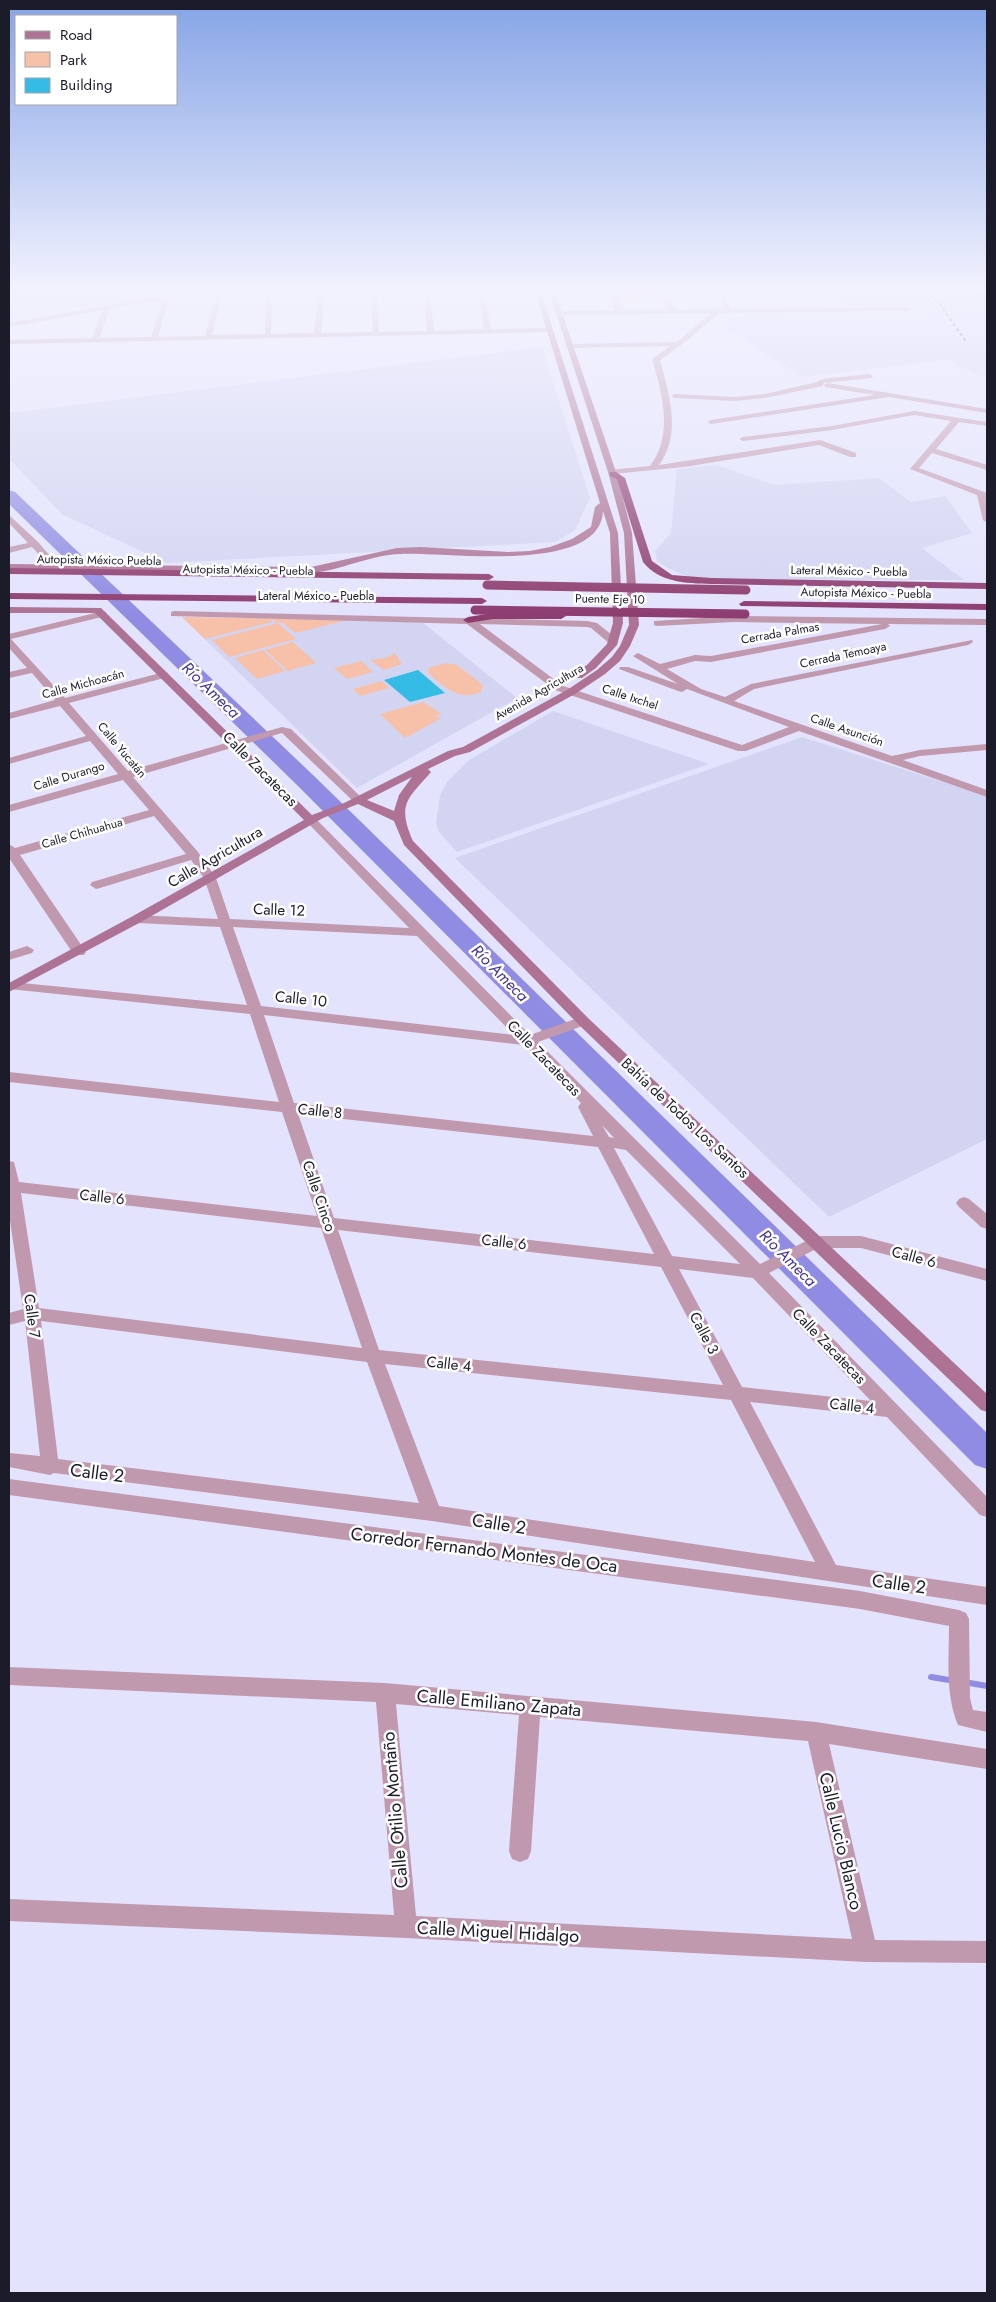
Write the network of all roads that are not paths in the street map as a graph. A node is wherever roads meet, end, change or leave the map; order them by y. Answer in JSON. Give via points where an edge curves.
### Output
{"nodes":[{"id":1,"x":572,"y":399,"type":"edge"},
{"id":2,"x":587,"y":399,"type":"edge"},
{"id":3,"x":666,"y":399,"type":"edge"},
{"id":4,"x":771,"y":399,"type":"edge"},
{"id":5,"x":862,"y":399,"type":"edge"},
{"id":6,"x":918,"y":399,"type":"edge"},
{"id":7,"x":987,"y":410,"type":"edge"},
{"id":8,"x":790,"y":411,"type":"junction"},
{"id":9,"x":957,"y":419,"type":"junction"},
{"id":10,"x":711,"y":422,"type":"dead end"},
{"id":11,"x":987,"y":424,"type":"edge"},
{"id":12,"x":832,"y":428,"type":"junction"},
{"id":13,"x":820,"y":429,"type":"junction"},
{"id":14,"x":743,"y":439,"type":"dead end"},
{"id":15,"x":820,"y":442,"type":"junction"},
{"id":16,"x":931,"y":450,"type":"junction"},
{"id":17,"x":853,"y":456,"type":"dead end"},
{"id":18,"x":986,"y":465,"type":"edge"},
{"id":19,"x":653,"y":468,"type":"junction"},
{"id":20,"x":612,"y":473,"type":"junction"},
{"id":21,"x":984,"y":495,"type":"edge"},
{"id":22,"x":606,"y":504,"type":"junction"},
{"id":23,"x":9,"y":519,"type":"edge"},
{"id":24,"x":987,"y":520,"type":"edge"},
{"id":25,"x":35,"y":544,"type":"junction"},
{"id":26,"x":9,"y":550,"type":"edge"},
{"id":27,"x":10,"y":568,"type":"edge"},
{"id":28,"x":57,"y":569,"type":"junction"},
{"id":29,"x":120,"y":570,"type":"junction"},
{"id":30,"x":9,"y":579,"type":"edge"},
{"id":31,"x":488,"y":581,"type":"junction"},
{"id":32,"x":711,"y":581,"type":"junction"},
{"id":33,"x":987,"y":586,"type":"edge"},
{"id":34,"x":746,"y":590,"type":"joint"},
{"id":35,"x":987,"y":595,"type":"edge"},
{"id":36,"x":9,"y":596,"type":"edge"},
{"id":37,"x":9,"y":603,"type":"edge"},
{"id":38,"x":478,"y":605,"type":"junction"},
{"id":39,"x":987,"y":607,"type":"edge"},
{"id":40,"x":745,"y":609,"type":"junction"},
{"id":41,"x":9,"y":610,"type":"edge"},
{"id":42,"x":100,"y":612,"type":"junction"},
{"id":43,"x":607,"y":612,"type":"junction"},
{"id":44,"x":174,"y":614,"type":"dead end"},
{"id":45,"x":987,"y":616,"type":"edge"},
{"id":46,"x":868,"y":617,"type":"junction"},
{"id":47,"x":468,"y":620,"type":"junction"},
{"id":48,"x":908,"y":622,"type":"junction"},
{"id":49,"x":987,"y":622,"type":"edge"},
{"id":50,"x":657,"y":623,"type":"dead end"},
{"id":51,"x":9,"y":637,"type":"edge"},
{"id":52,"x":613,"y":641,"type":"junction"},
{"id":53,"x":9,"y":642,"type":"edge"},
{"id":54,"x":968,"y":642,"type":"dead end"},
{"id":55,"x":638,"y":656,"type":"dead end"},
{"id":56,"x":658,"y":668,"type":"junction"},
{"id":57,"x":34,"y":669,"type":"junction"},
{"id":58,"x":624,"y":669,"type":"dead end"},
{"id":59,"x":164,"y":674,"type":"junction"},
{"id":60,"x":9,"y":675,"type":"edge"},
{"id":61,"x":560,"y":688,"type":"junction"},
{"id":62,"x":698,"y":691,"type":"junction"},
{"id":63,"x":571,"y":692,"type":"junction"},
{"id":64,"x":726,"y":701,"type":"junction"},
{"id":65,"x":63,"y":702,"type":"junction"},
{"id":66,"x":9,"y":716,"type":"edge"},
{"id":67,"x":798,"y":727,"type":"junction"},
{"id":68,"x":94,"y":738,"type":"junction"},
{"id":69,"x":239,"y":742,"type":"junction"},
{"id":70,"x":987,"y":747,"type":"edge"},
{"id":71,"x":452,"y":753,"type":"junction"},
{"id":72,"x":440,"y":760,"type":"junction"},
{"id":73,"x":891,"y":760,"type":"junction"},
{"id":74,"x":9,"y":761,"type":"edge"},
{"id":75,"x":125,"y":774,"type":"junction"},
{"id":76,"x":987,"y":794,"type":"edge"},
{"id":77,"x":352,"y":802,"type":"junction"},
{"id":78,"x":9,"y":809,"type":"edge"},
{"id":79,"x":156,"y":812,"type":"junction"},
{"id":80,"x":315,"y":818,"type":"junction"},
{"id":81,"x":400,"y":818,"type":"junction"},
{"id":82,"x":10,"y":852,"type":"edge"},
{"id":83,"x":194,"y":855,"type":"junction"},
{"id":84,"x":210,"y":878,"type":"junction"},
{"id":85,"x":96,"y":886,"type":"dead end"},
{"id":86,"x":137,"y":919,"type":"junction"},
{"id":87,"x":224,"y":924,"type":"junction"},
{"id":88,"x":420,"y":932,"type":"junction"},
{"id":89,"x":28,"y":950,"type":"dead end"},
{"id":90,"x":79,"y":952,"type":"junction"},
{"id":91,"x":9,"y":956,"type":"edge"},
{"id":92,"x":10,"y":987,"type":"edge"},
{"id":93,"x":254,"y":1010,"type":"junction"},
{"id":94,"x":579,"y":1023,"type":"junction"},
{"id":95,"x":528,"y":1041,"type":"junction"},
{"id":96,"x":9,"y":1078,"type":"edge"},
{"id":97,"x":577,"y":1091,"type":"junction"},
{"id":98,"x":289,"y":1108,"type":"junction"},
{"id":99,"x":604,"y":1142,"type":"junction"},
{"id":100,"x":630,"y":1145,"type":"junction"},
{"id":101,"x":9,"y":1166,"type":"edge"},
{"id":102,"x":12,"y":1187,"type":"junction"},
{"id":103,"x":964,"y":1203,"type":"dead end"},
{"id":104,"x":327,"y":1222,"type":"junction"},
{"id":105,"x":987,"y":1223,"type":"edge"},
{"id":106,"x":810,"y":1245,"type":"junction"},
{"id":107,"x":665,"y":1260,"type":"junction"},
{"id":108,"x":758,"y":1272,"type":"junction"},
{"id":109,"x":987,"y":1275,"type":"edge"},
{"id":110,"x":32,"y":1313,"type":"junction"},
{"id":111,"x":9,"y":1318,"type":"edge"},
{"id":112,"x":373,"y":1356,"type":"junction"},
{"id":113,"x":736,"y":1394,"type":"junction"},
{"id":114,"x":987,"y":1405,"type":"edge"},
{"id":115,"x":891,"y":1410,"type":"junction"},
{"id":116,"x":9,"y":1460,"type":"edge"},
{"id":117,"x":50,"y":1467,"type":"junction"},
{"id":118,"x":9,"y":1487,"type":"edge"},
{"id":119,"x":987,"y":1509,"type":"edge"},
{"id":120,"x":432,"y":1513,"type":"junction"},
{"id":121,"x":831,"y":1574,"type":"junction"},
{"id":122,"x":865,"y":1579,"type":"junction"},
{"id":123,"x":987,"y":1596,"type":"edge"},
{"id":124,"x":892,"y":1606,"type":"junction"},
{"id":125,"x":9,"y":1676,"type":"edge"},
{"id":126,"x":384,"y":1693,"type":"junction"},
{"id":127,"x":530,"y":1706,"type":"junction"},
{"id":128,"x":987,"y":1722,"type":"edge"},
{"id":129,"x":816,"y":1732,"type":"junction"},
{"id":130,"x":987,"y":1759,"type":"edge"},
{"id":131,"x":520,"y":1851,"type":"dead end"},
{"id":132,"x":9,"y":1910,"type":"edge"},
{"id":133,"x":406,"y":1927,"type":"junction"},
{"id":134,"x":866,"y":1951,"type":"junction"},
{"id":135,"x":987,"y":1952,"type":"edge"}],
"edges":[{"from":1,"to":22,"type":"main road","name":"Avenida Agricultura"},
{"from":2,"to":20,"type":"main road","name":"Avenida Agricultura"},
{"from":3,"to":19,"type":"street","via":[[665,453]]},
{"from":4,"to":8,"type":"street"},
{"from":5,"to":8,"type":"street"},
{"from":6,"to":7,"type":"street"},
{"from":8,"to":10,"type":"street"},
{"from":8,"to":13,"type":"street"},
{"from":9,"to":11,"type":"street"},
{"from":9,"to":12,"type":"street","via":[[914,413]]},
{"from":9,"to":16,"type":"street"},
{"from":12,"to":13,"type":"street"},
{"from":12,"to":15,"type":"street"},
{"from":13,"to":14,"type":"street"},
{"from":15,"to":17,"type":"street"},
{"from":15,"to":19,"type":"street"},
{"from":16,"to":18,"type":"street"},
{"from":16,"to":21,"type":"street","via":[[914,469]]},
{"from":19,"to":20,"type":"street"},
{"from":20,"to":32,"type":"highway","via":[[621,478],[645,556],[652,567],[674,578]]},
{"from":20,"to":63,"type":"main road","name":"Avenida Agricultura","via":[[628,533],[634,625],[616,660]]},
{"from":21,"to":24,"type":"street"},
{"from":22,"to":29,"type":"main road","via":[[599,507],[598,523],[588,534],[569,544],[536,554],[511,556],[436,550],[396,551],[311,570]]},
{"from":22,"to":52,"type":"main road","name":"Avenida Agricultura","via":[[614,533],[618,623]]},
{"from":23,"to":25,"type":"street"},
{"from":25,"to":26,"type":"street"},
{"from":25,"to":28,"type":"street"},
{"from":27,"to":28,"type":"highway","name":"Autopista México Puebla"},
{"from":28,"to":29,"type":"highway","name":"Autopista México Puebla"},
{"from":29,"to":31,"type":"highway","name":"Autopista México Puebla"},
{"from":30,"to":31,"type":"highway","name":"Autopista México - Puebla"},
{"from":31,"to":32,"type":"highway","name":"Puente Eje 10"},
{"from":31,"to":34,"type":"highway","name":"Puente Eje 10","bridge":true},
{"from":32,"to":33,"type":"highway","name":"Lateral México - Puebla"},
{"from":34,"to":35,"type":"highway","name":"Autopista México - Puebla"},
{"from":36,"to":38,"type":"highway","name":"Autopista México - Puebla"},
{"from":37,"to":38,"type":"highway","name":"Lateral México - Puebla"},
{"from":38,"to":40,"type":"highway","name":"Puente Eje 10"},
{"from":38,"to":43,"type":"highway","name":"Puente Eje 10","bridge":true},
{"from":39,"to":40,"type":"highway","name":"Autopista México - Puebla"},
{"from":40,"to":43,"type":"highway","name":"Puente Eje 10","bridge":true},
{"from":40,"to":46,"type":"highway"},
{"from":41,"to":42,"type":"main road"},
{"from":42,"to":51,"type":"street"},
{"from":42,"to":59,"type":"main road","name":"Calle Zacatecas"},
{"from":43,"to":47,"type":"highway","bridge":true,"via":[[584,616],[493,616]]},
{"from":44,"to":47,"type":"street"},
{"from":45,"to":46,"type":"highway"},
{"from":46,"to":48,"type":"street"},
{"from":46,"to":50,"type":"street"},
{"from":47,"to":52,"type":"street","via":[[594,625]]},
{"from":47,"to":61,"type":"street","name":"Calle Ixchel"},
{"from":48,"to":49,"type":"street"},
{"from":48,"to":56,"type":"street","name":"Cerrada Palmas","via":[[711,658],[695,658]]},
{"from":52,"to":61,"type":"main road","name":"Avenida Agricultura","via":[[592,666]]},
{"from":53,"to":57,"type":"street","name":"Calle Yucatán"},
{"from":54,"to":64,"type":"street","name":"Cerrada Temoaya","via":[[751,687]]},
{"from":55,"to":56,"type":"street","name":"Calle Asunción"},
{"from":56,"to":62,"type":"street","name":"Calle Asunción"},
{"from":57,"to":60,"type":"street"},
{"from":57,"to":65,"type":"street","name":"Calle Yucatán"},
{"from":58,"to":62,"type":"street","name":"Calle Asunción","via":[[678,689]]},
{"from":59,"to":65,"type":"street","name":"Calle Michoacán"},
{"from":59,"to":69,"type":"main road","name":"Calle Zacatecas"},
{"from":61,"to":63,"type":"street","name":"Calle Ixchel"},
{"from":61,"to":71,"type":"main road","name":"Avenida Agricultura","via":[[456,746]]},
{"from":62,"to":64,"type":"street","name":"Calle Asunción"},
{"from":63,"to":67,"type":"street","name":"Calle Ixchel","via":[[742,749]]},
{"from":63,"to":71,"type":"main road","name":"Avenida Agricultura","via":[[466,750]]},
{"from":64,"to":67,"type":"street","name":"Calle Asunción"},
{"from":65,"to":66,"type":"street","name":"Calle Michoacán"},
{"from":65,"to":68,"type":"street","name":"Calle Yucatán"},
{"from":67,"to":73,"type":"street","name":"Calle Asunción"},
{"from":68,"to":74,"type":"street"},
{"from":68,"to":75,"type":"street","name":"Calle Yucatán"},
{"from":69,"to":75,"type":"street","name":"Calle Durango"},
{"from":69,"to":77,"type":"street","name":"Calle Durango","via":[[287,731]]},
{"from":69,"to":80,"type":"main road","name":"Calle Zacatecas"},
{"from":70,"to":73,"type":"street","via":[[920,753]]},
{"from":71,"to":72,"type":"main road","name":"Avenida Agricultura"},
{"from":72,"to":77,"type":"main road","name":"Calle Agricultura"},
{"from":72,"to":81,"type":"main road","via":[[418,777],[401,798]]},
{"from":73,"to":76,"type":"street","name":"Calle Asunción"},
{"from":75,"to":78,"type":"street","name":"Calle Durango"},
{"from":75,"to":79,"type":"street","name":"Calle Yucatán"},
{"from":77,"to":80,"type":"main road","name":"Calle Agricultura"},
{"from":77,"to":81,"type":"main road","via":[[383,809]]},
{"from":79,"to":82,"type":"street","name":"Calle Chihuahua"},
{"from":79,"to":83,"type":"street","name":"Calle Yucatán"},
{"from":80,"to":84,"type":"main road","name":"Calle Agricultura"},
{"from":80,"to":88,"type":"street","name":"Calle Zacatecas"},
{"from":81,"to":94,"type":"main road","name":"Bahía de Todos Los Santos","via":[[400,827],[408,842]]},
{"from":82,"to":90,"type":"street"},
{"from":83,"to":84,"type":"street","name":"Calle Yucatán"},
{"from":83,"to":85,"type":"street"},
{"from":84,"to":86,"type":"main road","name":"Calle Agricultura"},
{"from":84,"to":87,"type":"street","name":"Calle Cinco"},
{"from":86,"to":87,"type":"street","name":"Calle 12"},
{"from":86,"to":90,"type":"main road","name":"Calle Agricultura"},
{"from":87,"to":88,"type":"street","name":"Calle 12"},
{"from":87,"to":93,"type":"street","name":"Calle Cinco"},
{"from":88,"to":95,"type":"street","name":"Calle Zacatecas"},
{"from":89,"to":91,"type":"street"},
{"from":90,"to":92,"type":"main road","name":"Calle Agricultura"},
{"from":92,"to":93,"type":"street","name":"Calle 10"},
{"from":93,"to":95,"type":"street","name":"Calle 10"},
{"from":93,"to":98,"type":"street","name":"Calle Cinco"},
{"from":94,"to":95,"type":"street","name":"Calle 10"},
{"from":94,"to":106,"type":"main road","name":"Bahía de Todos Los Santos"},
{"from":95,"to":97,"type":"street","name":"Calle Zacatecas"},
{"from":96,"to":98,"type":"street","name":"Calle 8"},
{"from":97,"to":99,"type":"street","name":"Calle 3"},
{"from":97,"to":100,"type":"street","name":"Calle Zacatecas"},
{"from":98,"to":99,"type":"street","name":"Calle 8"},
{"from":98,"to":104,"type":"street","name":"Calle Cinco"},
{"from":99,"to":100,"type":"street","name":"Calle 8"},
{"from":99,"to":107,"type":"street","name":"Calle 3"},
{"from":100,"to":108,"type":"street","name":"Calle Zacatecas"},
{"from":101,"to":102,"type":"street","name":"Calle 7"},
{"from":102,"to":104,"type":"street","name":"Calle 6"},
{"from":102,"to":110,"type":"street","name":"Calle 7"},
{"from":103,"to":105,"type":"street"},
{"from":104,"to":107,"type":"street","name":"Calle 6"},
{"from":104,"to":112,"type":"street","name":"Calle Cinco"},
{"from":106,"to":108,"type":"street","name":"Calle 6"},
{"from":106,"to":109,"type":"street","name":"Calle 6","via":[[861,1242]]},
{"from":106,"to":114,"type":"main road","name":"Bahía de Todos Los Santos"},
{"from":107,"to":108,"type":"street","name":"Calle 6"},
{"from":107,"to":113,"type":"street","name":"Calle 3"},
{"from":108,"to":115,"type":"street","name":"Calle Zacatecas"},
{"from":110,"to":111,"type":"street","name":"Calle 4"},
{"from":110,"to":112,"type":"street","name":"Calle 4"},
{"from":110,"to":117,"type":"street","name":"Calle 7"},
{"from":112,"to":113,"type":"street","name":"Calle 4"},
{"from":112,"to":120,"type":"street","name":"Calle Cinco"},
{"from":113,"to":115,"type":"street","name":"Calle 4"},
{"from":113,"to":121,"type":"street","name":"Calle 3"},
{"from":115,"to":119,"type":"street","name":"Calle Zacatecas"},
{"from":116,"to":117,"type":"street","name":"Calle 2"},
{"from":117,"to":120,"type":"street","name":"Calle 2"},
{"from":118,"to":124,"type":"street","name":"Corredor Fernando Montes de Oca"},
{"from":120,"to":121,"type":"street","name":"Calle 2"},
{"from":121,"to":122,"type":"street","name":"Calle 2"},
{"from":122,"to":123,"type":"street","name":"Calle 2"},
{"from":122,"to":124,"type":"street"},
{"from":124,"to":128,"type":"street","name":"Corredor Fernando Montes de Oca","via":[[958,1619],[963,1708]]},
{"from":125,"to":126,"type":"street","name":"Calle Emiliano Zapata"},
{"from":126,"to":127,"type":"street","name":"Calle Emiliano Zapata"},
{"from":126,"to":133,"type":"street","name":"Calle Otilio Montaño"},
{"from":127,"to":129,"type":"street","name":"Calle Emiliano Zapata"},
{"from":127,"to":131,"type":"street"},
{"from":129,"to":130,"type":"street","name":"Calle Emiliano Zapata"},
{"from":129,"to":134,"type":"street","name":"Calle Lucio Blanco"},
{"from":132,"to":133,"type":"street","name":"Calle Miguel Hidalgo"},
{"from":133,"to":134,"type":"street","name":"Calle Miguel Hidalgo"},
{"from":134,"to":135,"type":"street","name":"Calle Miguel Hidalgo"}]}
